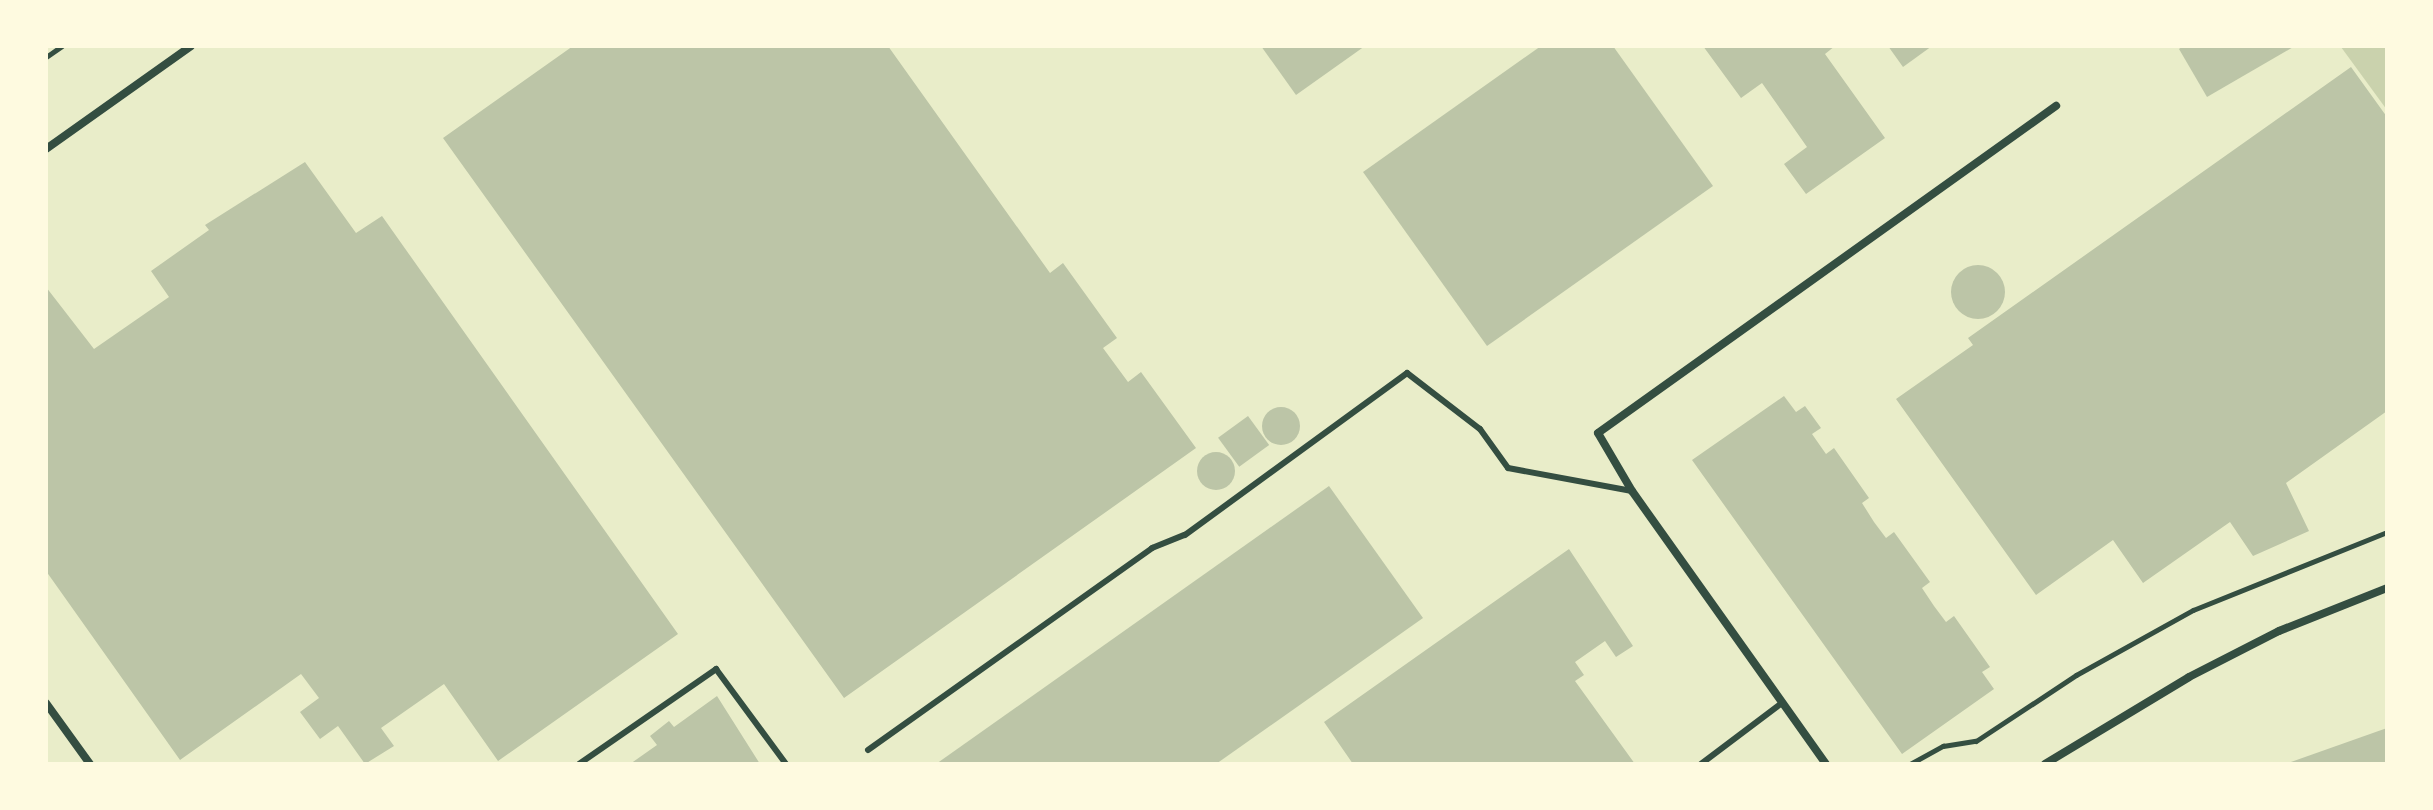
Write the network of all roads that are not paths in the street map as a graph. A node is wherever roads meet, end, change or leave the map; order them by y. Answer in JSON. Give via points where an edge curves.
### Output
{"nodes":[{"id":1,"x":191,"y":46,"type":"edge"},
{"id":2,"x":2056,"y":106,"type":"dead end"},
{"id":3,"x":46,"y":149,"type":"edge"},
{"id":4,"x":1632,"y":491,"type":"junction"},
{"id":5,"x":2387,"y":588,"type":"edge"},
{"id":6,"x":46,"y":703,"type":"edge"},
{"id":7,"x":1782,"y":703,"type":"junction"},
{"id":8,"x":868,"y":750,"type":"dead end"},
{"id":9,"x":90,"y":764,"type":"edge"},
{"id":10,"x":579,"y":764,"type":"edge"},
{"id":11,"x":786,"y":764,"type":"edge"},
{"id":12,"x":1701,"y":764,"type":"edge"},
{"id":13,"x":1826,"y":764,"type":"edge"},
{"id":14,"x":2045,"y":764,"type":"edge"}],
"edges":[{"from":1,"to":3,"type":"street"},
{"from":2,"to":4,"type":"street","via":[[1598,433]]},
{"from":4,"to":7,"type":"street"},
{"from":4,"to":8,"type":"lane","via":[[1508,468],[1480,429],[1407,373],[1185,535],[1152,548]]},
{"from":5,"to":14,"type":"street","via":[[2279,631],[2189,677]]},
{"from":6,"to":9,"type":"street"},
{"from":7,"to":12,"type":"lane"},
{"from":7,"to":13,"type":"street"},
{"from":10,"to":11,"type":"lane","via":[[716,669]]}]}
